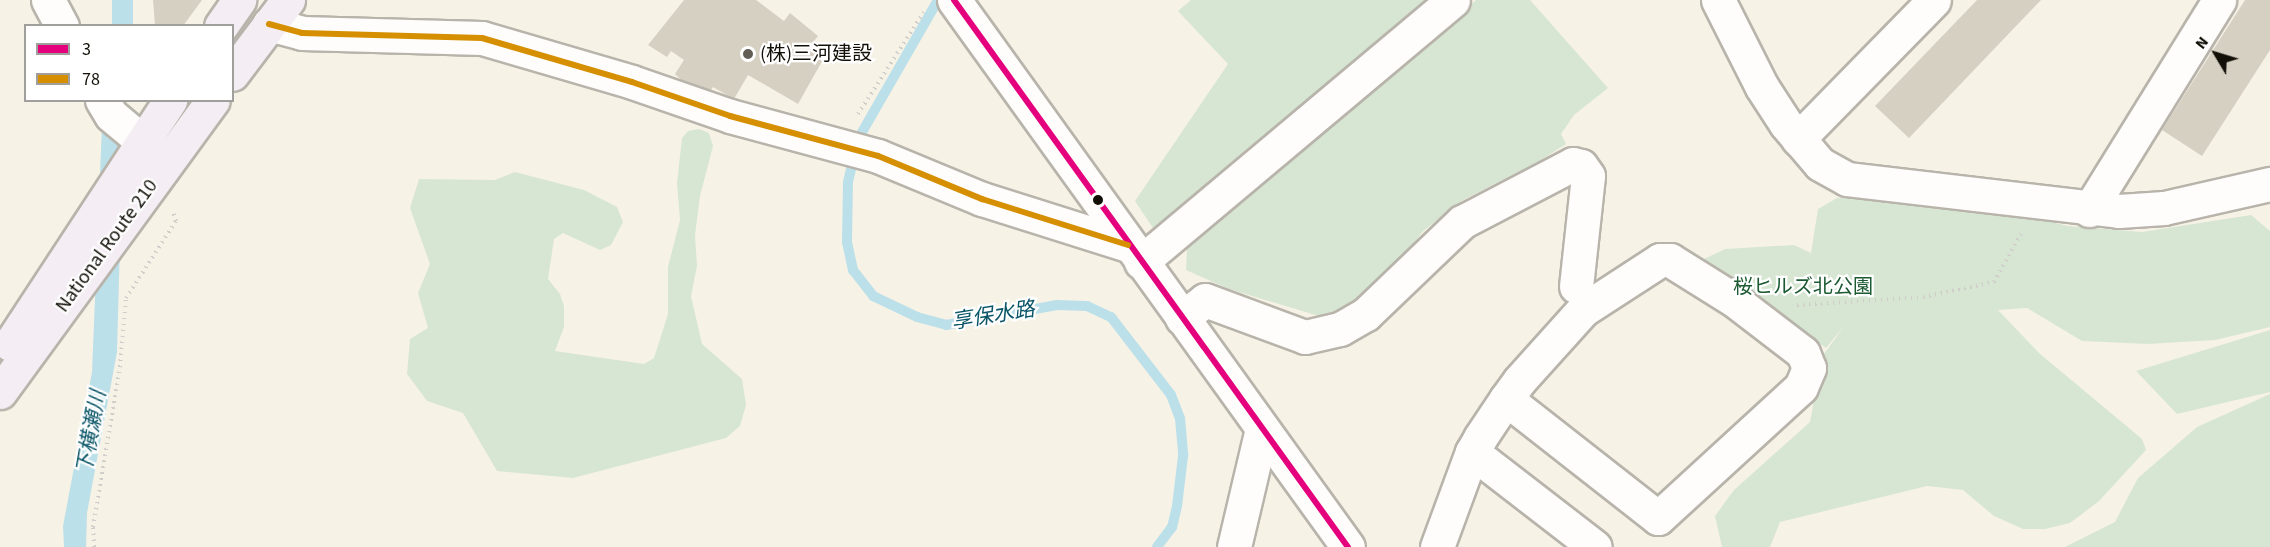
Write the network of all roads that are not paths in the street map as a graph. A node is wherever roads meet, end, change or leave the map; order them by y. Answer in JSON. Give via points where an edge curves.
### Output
{"nodes":[{"id":1,"x":48,"y":0,"type":"edge"},
{"id":2,"x":239,"y":0,"type":"edge"},
{"id":3,"x":1453,"y":0,"type":"edge"},
{"id":4,"x":1718,"y":0,"type":"edge"},
{"id":5,"x":1934,"y":0,"type":"edge"},
{"id":6,"x":2218,"y":0,"type":"edge"},
{"id":7,"x":940,"y":3,"type":"edge"},
{"id":8,"x":278,"y":12,"type":"edge"},
{"id":9,"x":61,"y":24,"type":"edge"},
{"id":10,"x":222,"y":24,"type":"edge"},
{"id":11,"x":234,"y":71,"type":"edge"},
{"id":12,"x":103,"y":102,"type":"edge"},
{"id":13,"x":169,"y":102,"type":"edge"},
{"id":14,"x":212,"y":102,"type":"edge"},
{"id":15,"x":1798,"y":139,"type":"junction"},
{"id":16,"x":142,"y":141,"type":"junction"},
{"id":17,"x":2270,"y":184,"type":"edge"},
{"id":18,"x":2089,"y":210,"type":"junction"},
{"id":19,"x":1134,"y":254,"type":"junction"},
{"id":20,"x":1576,"y":286,"type":"dead end"},
{"id":21,"x":1182,"y":318,"type":"junction"},
{"id":22,"x":0,"y":361,"type":"edge"},
{"id":23,"x":0,"y":392,"type":"edge"},
{"id":24,"x":1506,"y":399,"type":"junction"},
{"id":25,"x":1262,"y":429,"type":"junction"},
{"id":26,"x":1472,"y":452,"type":"junction"},
{"id":27,"x":1234,"y":547,"type":"edge"},
{"id":28,"x":1348,"y":547,"type":"edge"},
{"id":29,"x":1437,"y":547,"type":"edge"},
{"id":30,"x":1595,"y":547,"type":"edge"}],
"edges":[{"from":1,"to":9,"type":"street"},
{"from":2,"to":10,"type":"highway"},
{"from":3,"to":19,"type":"street"},
{"from":4,"to":15,"type":"street","via":[[1762,87]]},
{"from":5,"to":15,"type":"street"},
{"from":6,"to":18,"type":"street"},
{"from":7,"to":19,"type":"street"},
{"from":8,"to":11,"type":"highway"},
{"from":8,"to":19,"type":"street","via":[[302,33],[482,38],[632,82],[730,116],[854,140],[982,199]]},
{"from":12,"to":16,"type":"street"},
{"from":13,"to":16,"type":"highway","name":"National Route 210"},
{"from":14,"to":23,"type":"highway","name":"National Route 210"},
{"from":15,"to":18,"type":"street","via":[[1820,164],[1847,179]]},
{"from":16,"to":22,"type":"highway","name":"National Route 210"},
{"from":17,"to":18,"type":"street","via":[[2164,208]]},
{"from":19,"to":21,"type":"street"},
{"from":20,"to":21,"type":"street","via":[[1588,176],[1581,166],[1574,164],[1462,222],[1366,314],[1340,329],[1305,337],[1205,300]]},
{"from":21,"to":25,"type":"street"},
{"from":24,"to":24,"type":"street","via":[[1658,518],[1801,387],[1809,368],[1803,353],[1756,317],[1665,258],[1605,292],[1576,317]]},
{"from":24,"to":26,"type":"street"},
{"from":25,"to":27,"type":"street"},
{"from":25,"to":28,"type":"street"},
{"from":26,"to":29,"type":"street"},
{"from":26,"to":30,"type":"street"}]}
